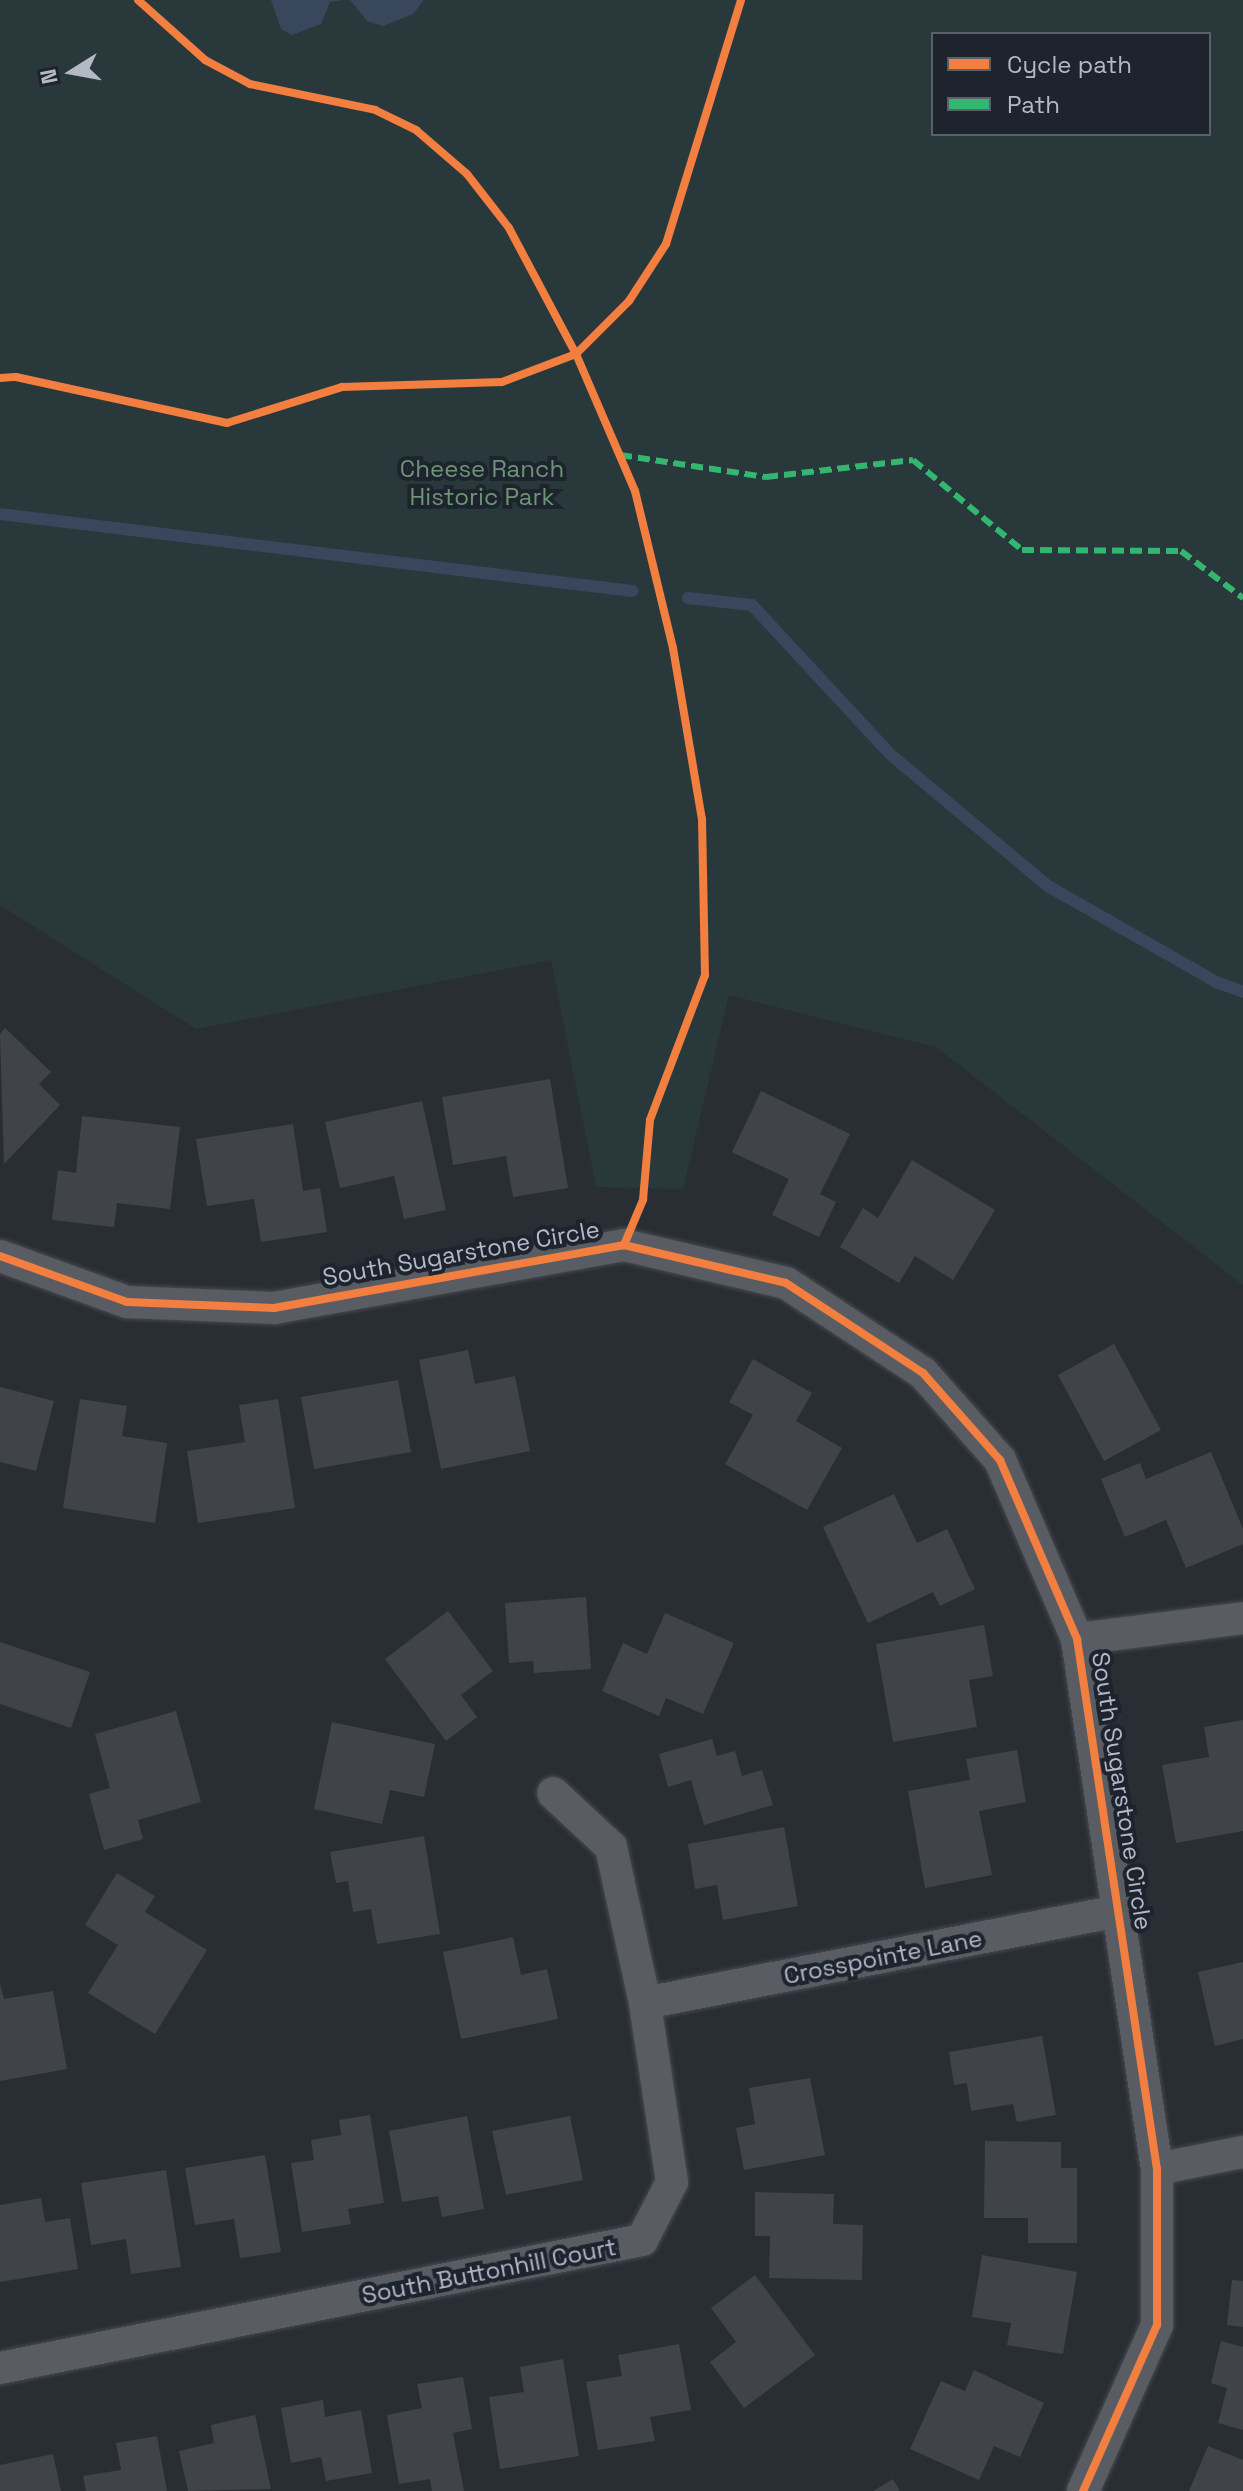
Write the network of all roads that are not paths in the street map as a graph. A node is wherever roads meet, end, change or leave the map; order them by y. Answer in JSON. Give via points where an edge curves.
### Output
{"nodes":[{"id":1,"x":0,"y":1256,"type":"edge"},
{"id":2,"x":1243,"y":1618,"type":"edge"},
{"id":3,"x":1077,"y":1639,"type":"junction"},
{"id":4,"x":553,"y":1793,"type":"dead end"},
{"id":5,"x":1122,"y":1910,"type":"junction"},
{"id":6,"x":645,"y":2003,"type":"junction"},
{"id":7,"x":1243,"y":2152,"type":"edge"},
{"id":8,"x":1157,"y":2169,"type":"junction"},
{"id":9,"x":0,"y":2368,"type":"edge"},
{"id":10,"x":1083,"y":2491,"type":"edge"}],
"edges":[{"from":1,"to":3,"type":"street","name":"South Sugarstone Circle","via":[[127,1302],[259,1307],[624,1245],[786,1283],[923,1373],[1000,1460]]},
{"from":2,"to":3,"type":"street"},
{"from":3,"to":5,"type":"street","name":"South Sugarstone Circle"},
{"from":4,"to":6,"type":"street","name":"South Buttonhill Court","via":[[611,1847]]},
{"from":5,"to":6,"type":"street","name":"Crosspointe Lane"},
{"from":5,"to":8,"type":"street","name":"South Sugarstone Circle"},
{"from":6,"to":9,"type":"street","name":"South Buttonhill Court","via":[[672,2182],[642,2240]]},
{"from":7,"to":8,"type":"street"},
{"from":8,"to":10,"type":"street","name":"South Sugarstone Circle","via":[[1157,2325]]}]}
